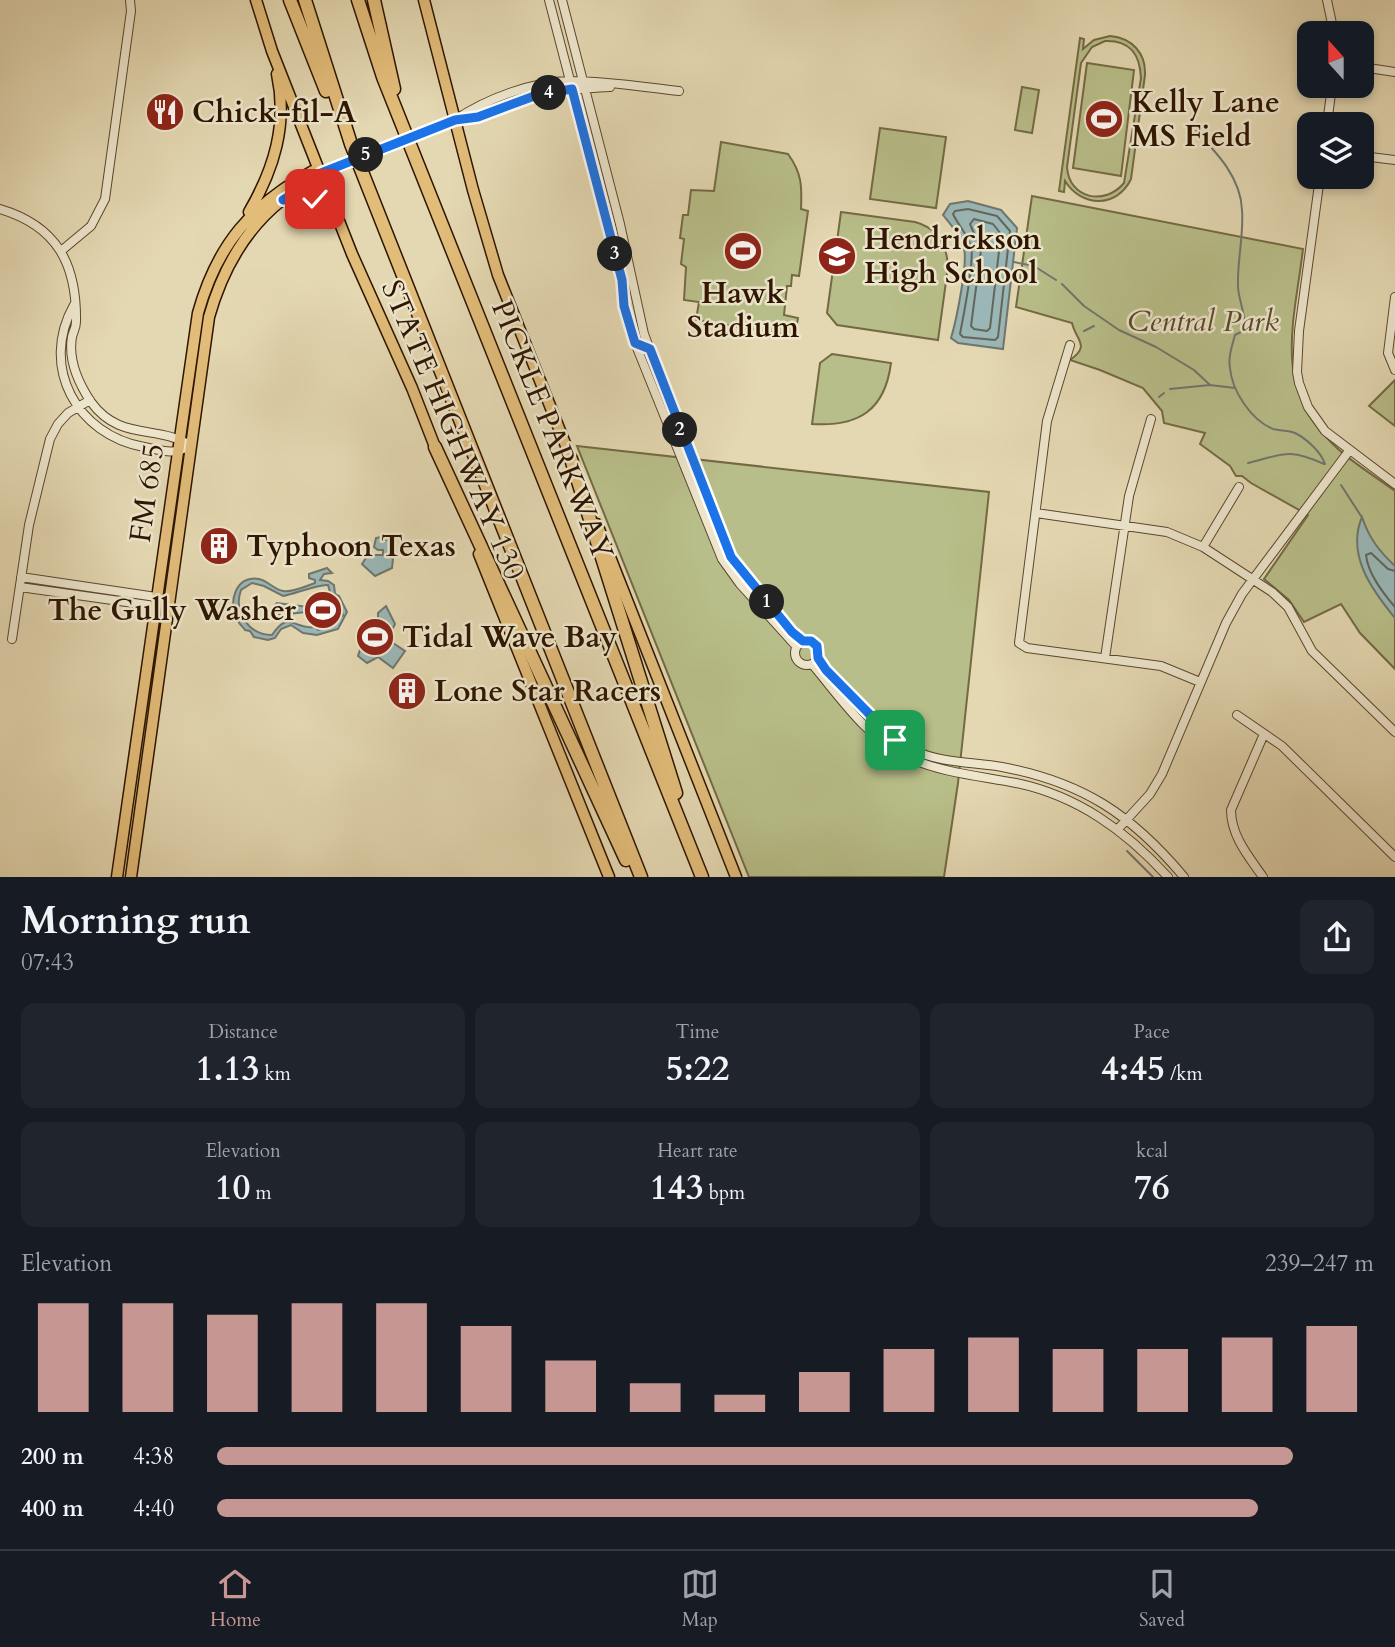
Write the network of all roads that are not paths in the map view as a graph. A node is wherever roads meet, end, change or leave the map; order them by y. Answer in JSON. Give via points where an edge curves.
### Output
{"nodes":[{"id":1,"x":130,"y":0,"type":"edge"},
{"id":2,"x":256,"y":0,"type":"edge"},
{"id":3,"x":290,"y":0,"type":"edge"},
{"id":4,"x":305,"y":0,"type":"edge"},
{"id":5,"x":358,"y":0,"type":"edge"},
{"id":6,"x":374,"y":0,"type":"edge"},
{"id":7,"x":424,"y":0,"type":"edge"},
{"id":8,"x":549,"y":0,"type":"edge"},
{"id":9,"x":562,"y":0,"type":"edge"},
{"id":10,"x":1328,"y":0,"type":"edge"},
{"id":11,"x":1332,"y":21,"type":"edge"},
{"id":12,"x":272,"y":51,"type":"junction"},
{"id":13,"x":1374,"y":69,"type":"edge"},
{"id":14,"x":1395,"y":72,"type":"edge"},
{"id":15,"x":571,"y":85,"type":"junction"},
{"id":16,"x":583,"y":85,"type":"junction"},
{"id":17,"x":679,"y":91,"type":"dead end"},
{"id":18,"x":400,"y":117,"type":"junction"},
{"id":19,"x":455,"y":120,"type":"junction"},
{"id":20,"x":351,"y":144,"type":"junction"},
{"id":21,"x":1374,"y":157,"type":"edge"},
{"id":22,"x":1395,"y":160,"type":"edge"},
{"id":23,"x":321,"y":173,"type":"junction"},
{"id":24,"x":1318,"y":189,"type":"edge"},
{"id":25,"x":283,"y":200,"type":"junction"},
{"id":26,"x":0,"y":209,"type":"edge"},
{"id":27,"x":240,"y":227,"type":"junction"},
{"id":28,"x":342,"y":228,"type":"junction"},
{"id":29,"x":61,"y":251,"type":"junction"},
{"id":30,"x":1395,"y":297,"type":"edge"},
{"id":31,"x":74,"y":305,"type":"junction"},
{"id":32,"x":62,"y":336,"type":"junction"},
{"id":33,"x":72,"y":338,"type":"junction"},
{"id":34,"x":635,"y":343,"type":"junction"},
{"id":35,"x":1070,"y":345,"type":"dead end"},
{"id":36,"x":650,"y":349,"type":"junction"},
{"id":37,"x":1395,"y":370,"type":"edge"},
{"id":38,"x":90,"y":400,"type":"junction"},
{"id":39,"x":78,"y":407,"type":"junction"},
{"id":40,"x":1152,"y":419,"type":"dead end"},
{"id":41,"x":140,"y":432,"type":"junction"},
{"id":42,"x":179,"y":438,"type":"junction"},
{"id":43,"x":140,"y":446,"type":"junction"},
{"id":44,"x":191,"y":446,"type":"junction"},
{"id":45,"x":435,"y":447,"type":"junction"},
{"id":46,"x":1349,"y":451,"type":"junction"},
{"id":47,"x":177,"y":453,"type":"junction"},
{"id":48,"x":571,"y":459,"type":"junction"},
{"id":49,"x":1395,"y":484,"type":"edge"},
{"id":50,"x":1239,"y":488,"type":"dead end"},
{"id":51,"x":1036,"y":513,"type":"junction"},
{"id":52,"x":1124,"y":525,"type":"junction"},
{"id":53,"x":1203,"y":547,"type":"junction"},
{"id":54,"x":21,"y":577,"type":"junction"},
{"id":55,"x":1252,"y":579,"type":"junction"},
{"id":56,"x":55,"y":582,"type":"junction"},
{"id":57,"x":20,"y":587,"type":"junction"},
{"id":58,"x":53,"y":592,"type":"junction"},
{"id":59,"x":125,"y":592,"type":"junction"},
{"id":60,"x":155,"y":601,"type":"junction"},
{"id":61,"x":123,"y":602,"type":"junction"},
{"id":62,"x":12,"y":639,"type":"dead end"},
{"id":63,"x":799,"y":644,"type":"junction"},
{"id":64,"x":1105,"y":658,"type":"junction"},
{"id":65,"x":815,"y":661,"type":"junction"},
{"id":66,"x":1200,"y":682,"type":"junction"},
{"id":67,"x":1237,"y":715,"type":"dead end"},
{"id":68,"x":1395,"y":732,"type":"edge"},
{"id":69,"x":1264,"y":734,"type":"junction"},
{"id":70,"x":893,"y":743,"type":"junction"},
{"id":71,"x":1128,"y":819,"type":"junction"},
{"id":72,"x":1118,"y":829,"type":"junction"},
{"id":73,"x":1395,"y":857,"type":"edge"},
{"id":74,"x":117,"y":877,"type":"edge"},
{"id":75,"x":131,"y":877,"type":"edge"},
{"id":76,"x":609,"y":877,"type":"edge"},
{"id":77,"x":633,"y":877,"type":"edge"},
{"id":78,"x":641,"y":877,"type":"edge"},
{"id":79,"x":702,"y":877,"type":"edge"},
{"id":80,"x":736,"y":877,"type":"edge"},
{"id":81,"x":1168,"y":877,"type":"edge"},
{"id":82,"x":1184,"y":877,"type":"edge"},
{"id":83,"x":1263,"y":877,"type":"edge"}],
"edges":[{"from":1,"to":29,"type":"street","via":[[105,199],[91,226]]},
{"from":2,"to":12,"type":"main road","name":"STATE HIGHWAY 130","number":"FM 685"},
{"from":3,"to":20,"type":"highway"},
{"from":4,"to":20,"type":"highway"},
{"from":5,"to":18,"type":"highway","name":"PICKLE PARKWAY"},
{"from":6,"to":18,"type":"highway"},
{"from":7,"to":19,"type":"main road"},
{"from":8,"to":15,"type":"street"},
{"from":9,"to":16,"type":"street"},
{"from":10,"to":11,"type":"street"},
{"from":12,"to":23,"type":"main road","name":"STATE HIGHWAY 130"},
{"from":12,"to":27,"type":"main road","number":"FM 685","via":[[282,111],[279,138],[263,187]]},
{"from":13,"to":14,"type":"street"},
{"from":15,"to":16,"type":"street"},
{"from":15,"to":19,"type":"street","via":[[511,93],[475,106]]},
{"from":15,"to":34,"type":"street"},
{"from":16,"to":17,"type":"street"},
{"from":16,"to":36,"type":"street"},
{"from":18,"to":79,"type":"highway","name":"PICKLE PARKWAY"},
{"from":19,"to":23,"type":"main road","name":"FM 685","number":"FM 685","bridge":true},
{"from":19,"to":48,"type":"main road","via":[[498,275]]},
{"from":20,"to":78,"type":"highway"},
{"from":21,"to":22,"type":"street"},
{"from":23,"to":25,"type":"main road","name":"FM 685","number":"FM 685"},
{"from":23,"to":27,"type":"main road","name":"FM 685","via":[[313,171],[277,192]]},
{"from":23,"to":28,"type":"main road","name":"STATE HIGHWAY 130"},
{"from":24,"to":46,"type":"street","via":[[1297,373],[1314,418]]},
{"from":25,"to":28,"type":"main road","via":[[314,198]]},
{"from":25,"to":44,"type":"main road","name":"FM 685","number":"FM 685","via":[[239,247],[215,295]]},
{"from":26,"to":29,"type":"street","via":[[37,224]]},
{"from":27,"to":42,"type":"main road","name":"FM 685","number":"FM 685","via":[[222,253],[198,313]]},
{"from":28,"to":45,"type":"main road","name":"STATE HIGHWAY 130"},
{"from":29,"to":31,"type":"street","via":[[70,271]]},
{"from":30,"to":37,"type":"street","via":[[1388,353]]},
{"from":31,"to":32,"type":"street"},
{"from":31,"to":33,"type":"street"},
{"from":32,"to":33,"type":"street"},
{"from":32,"to":39,"type":"street","via":[[63,376]]},
{"from":33,"to":38,"type":"street","via":[[75,370]]},
{"from":34,"to":36,"type":"street"},
{"from":34,"to":63,"type":"street","via":[[722,559]]},
{"from":35,"to":51,"type":"street","via":[[1047,421]]},
{"from":36,"to":63,"type":"street","via":[[731,557]]},
{"from":38,"to":39,"type":"street"},
{"from":38,"to":41,"type":"street","via":[[107,418]]},
{"from":39,"to":43,"type":"street","via":[[95,427]]},
{"from":39,"to":54,"type":"street","via":[[58,424],[50,439]]},
{"from":40,"to":52,"type":"street"},
{"from":41,"to":42,"type":"street"},
{"from":41,"to":43,"type":"street"},
{"from":42,"to":44,"type":"street"},
{"from":42,"to":47,"type":"main road","name":"FM 685","number":"FM 685"},
{"from":43,"to":47,"type":"street"},
{"from":44,"to":47,"type":"street"},
{"from":44,"to":75,"type":"main road","name":"FM 685","number":"FM 685"},
{"from":45,"to":76,"type":"main road","name":"STATE HIGHWAY 130"},
{"from":45,"to":77,"type":"highway"},
{"from":46,"to":49,"type":"street"},
{"from":46,"to":55,"type":"street"},
{"from":47,"to":60,"type":"main road","name":"FM 685","number":"FM 685"},
{"from":48,"to":79,"type":"highway"},
{"from":48,"to":80,"type":"main road"},
{"from":50,"to":53,"type":"street"},
{"from":51,"to":52,"type":"street"},
{"from":51,"to":64,"type":"street","via":[[1019,643],[1027,648]]},
{"from":52,"to":53,"type":"street","via":[[1167,532]]},
{"from":52,"to":64,"type":"street"},
{"from":53,"to":55,"type":"street"},
{"from":54,"to":56,"type":"street"},
{"from":54,"to":57,"type":"street"},
{"from":55,"to":66,"type":"street"},
{"from":55,"to":68,"type":"street","via":[[1289,607],[1312,651]]},
{"from":56,"to":58,"type":"street"},
{"from":56,"to":59,"type":"street"},
{"from":57,"to":58,"type":"street"},
{"from":57,"to":62,"type":"street"},
{"from":58,"to":61,"type":"street"},
{"from":59,"to":60,"type":"street"},
{"from":59,"to":61,"type":"street"},
{"from":60,"to":61,"type":"street"},
{"from":60,"to":74,"type":"main road","name":"FM 685","number":"FM 685"},
{"from":63,"to":65,"type":"street","via":[[811,641],[817,646]]},
{"from":63,"to":65,"type":"street","via":[[794,654],[797,662]]},
{"from":64,"to":66,"type":"street","via":[[1161,666]]},
{"from":65,"to":70,"type":"street","via":[[858,718],[880,741]]},
{"from":66,"to":71,"type":"street","via":[[1162,774]]},
{"from":67,"to":69,"type":"street"},
{"from":69,"to":73,"type":"street","via":[[1298,761]]},
{"from":69,"to":83,"type":"street","via":[[1231,810],[1236,836]]},
{"from":70,"to":71,"type":"street","via":[[950,761],[1024,771],[1065,784]]},
{"from":70,"to":72,"type":"street","via":[[908,757],[1069,800]]},
{"from":71,"to":72,"type":"street"},
{"from":71,"to":82,"type":"street"},
{"from":72,"to":81,"type":"street"}]}
